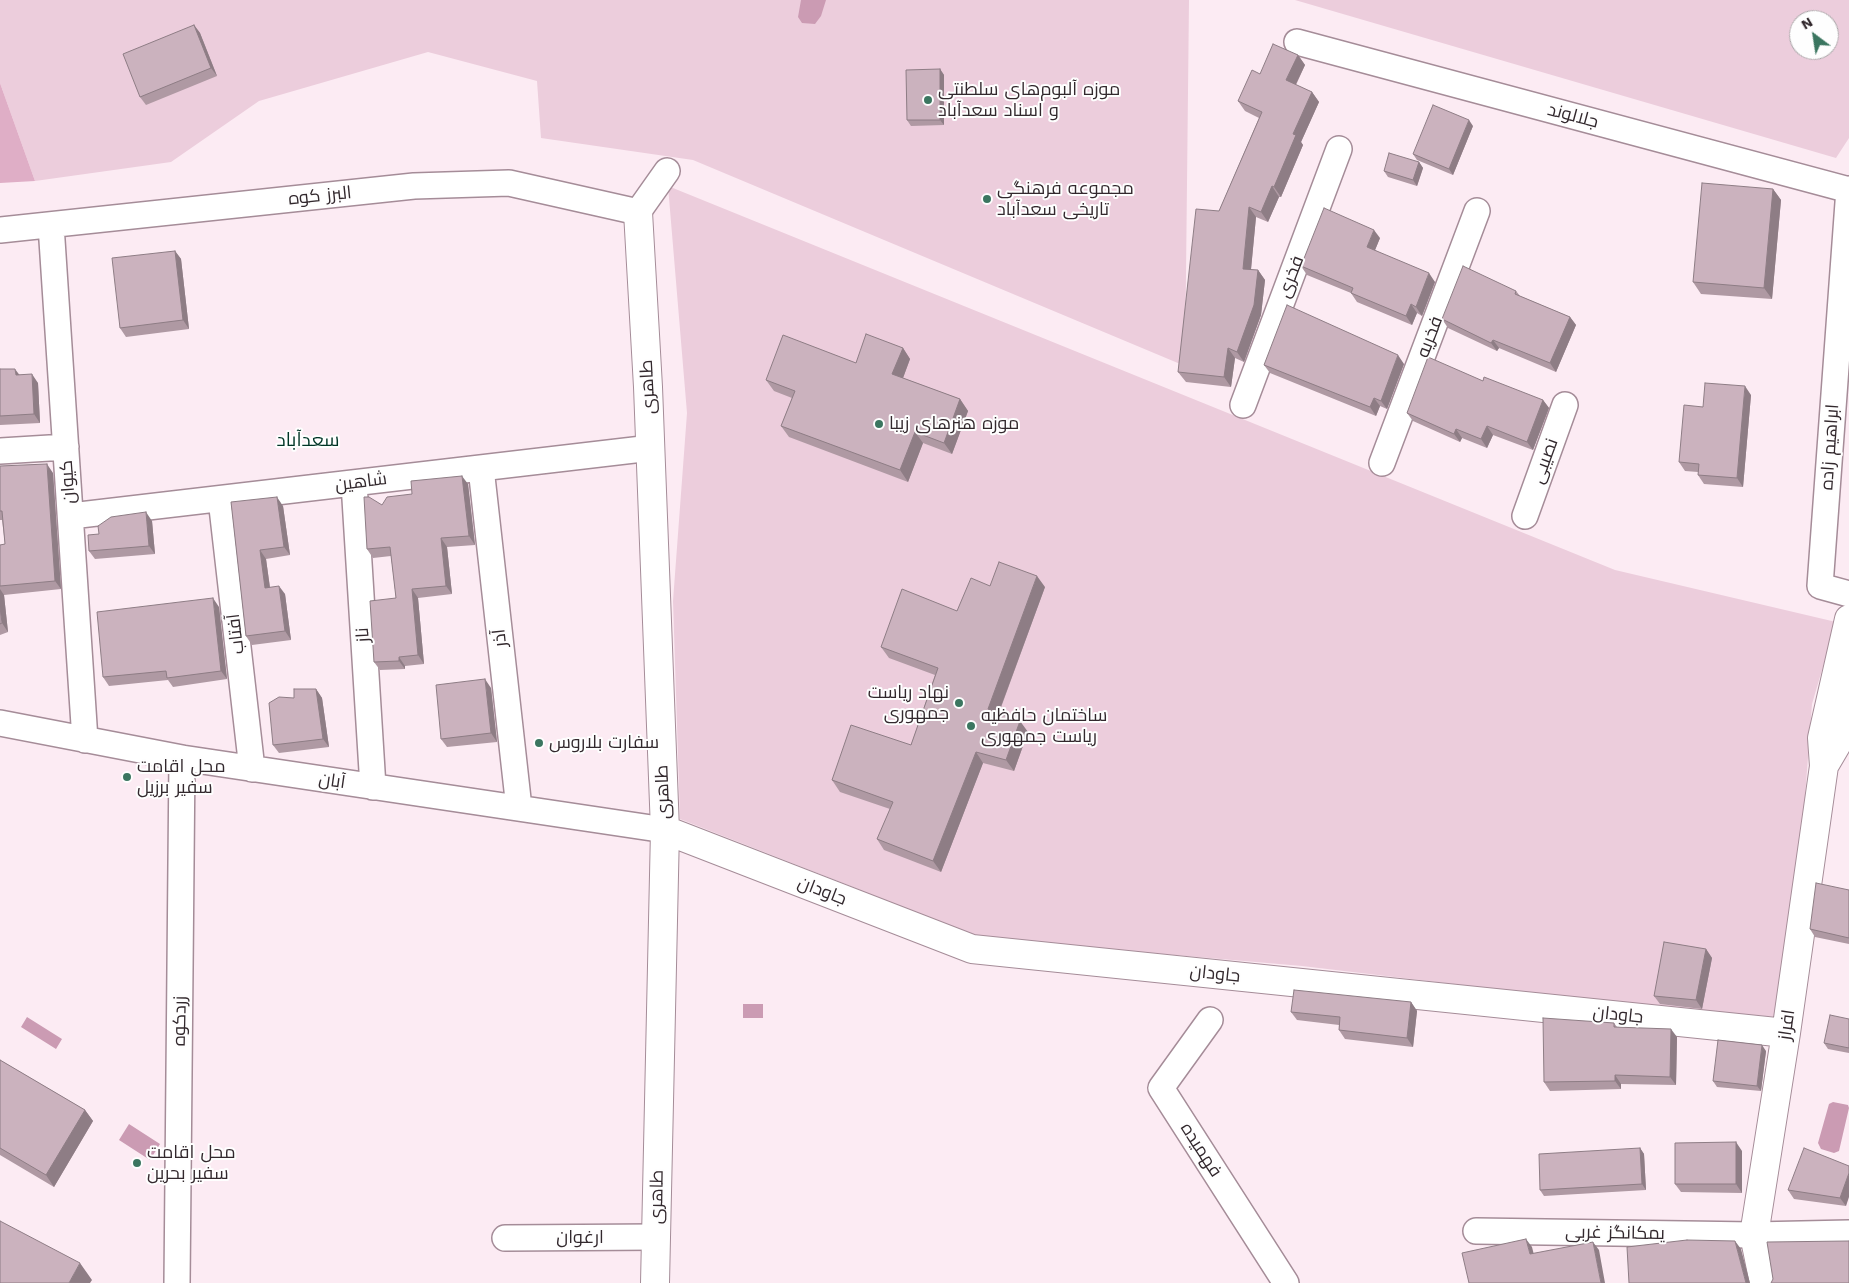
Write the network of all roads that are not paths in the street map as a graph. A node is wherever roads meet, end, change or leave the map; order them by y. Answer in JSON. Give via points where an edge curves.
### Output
{"nodes":[{"id":1,"x":1297,"y":42,"type":"dead end"},
{"id":2,"x":1339,"y":149,"type":"dead end"},
{"id":3,"x":666,"y":171,"type":"dead end"},
{"id":4,"x":1849,"y":190,"type":"edge"},
{"id":5,"x":1477,"y":211,"type":"dead end"},
{"id":6,"x":638,"y":212,"type":"junction"},
{"id":7,"x":51,"y":224,"type":"junction"},
{"id":8,"x":0,"y":230,"type":"edge"},
{"id":9,"x":1243,"y":405,"type":"dead end"},
{"id":10,"x":1565,"y":405,"type":"dead end"},
{"id":11,"x":66,"y":447,"type":"junction"},
{"id":12,"x":651,"y":448,"type":"junction"},
{"id":13,"x":0,"y":450,"type":"edge"},
{"id":14,"x":1382,"y":463,"type":"dead end"},
{"id":15,"x":481,"y":468,"type":"junction"},
{"id":16,"x":354,"y":483,"type":"junction"},
{"id":17,"x":220,"y":499,"type":"junction"},
{"id":18,"x":70,"y":516,"type":"junction"},
{"id":19,"x":1525,"y":516,"type":"dead end"},
{"id":20,"x":1849,"y":594,"type":"edge"},
{"id":21,"x":1849,"y":619,"type":"edge"},
{"id":22,"x":1848,"y":709,"type":"edge"},
{"id":23,"x":0,"y":723,"type":"edge"},
{"id":24,"x":85,"y":740,"type":"junction"},
{"id":25,"x":182,"y":758,"type":"junction"},
{"id":26,"x":1824,"y":766,"type":"junction"},
{"id":27,"x":252,"y":769,"type":"junction"},
{"id":28,"x":373,"y":787,"type":"junction"},
{"id":29,"x":520,"y":808,"type":"junction"},
{"id":30,"x":665,"y":830,"type":"junction"},
{"id":31,"x":1210,"y":1020,"type":"dead end"},
{"id":32,"x":1786,"y":1033,"type":"junction"},
{"id":33,"x":1476,"y":1231,"type":"dead end"},
{"id":34,"x":1849,"y":1233,"type":"edge"},
{"id":35,"x":1754,"y":1235,"type":"junction"},
{"id":36,"x":505,"y":1238,"type":"dead end"},
{"id":37,"x":656,"y":1238,"type":"junction"},
{"id":38,"x":177,"y":1283,"type":"edge"},
{"id":39,"x":655,"y":1283,"type":"edge"},
{"id":40,"x":1286,"y":1283,"type":"edge"},
{"id":41,"x":1764,"y":1283,"type":"edge"}],
"edges":[{"from":1,"to":4,"type":"street","name":"جلالوند"},
{"from":2,"to":9,"type":"street","name":"فخری"},
{"from":3,"to":6,"type":"street"},
{"from":4,"to":20,"type":"street","name":"ابراهیم زاده","via":[[1820,586]]},
{"from":5,"to":14,"type":"street","name":"فخریه"},
{"from":6,"to":7,"type":"street","name":"البرز کوه","via":[[509,183],[414,186]]},
{"from":6,"to":12,"type":"street","name":"طاهری"},
{"from":7,"to":8,"type":"street","name":"البرز کوه"},
{"from":7,"to":11,"type":"street","name":"کیوان"},
{"from":10,"to":19,"type":"street","name":"نصیبی"},
{"from":11,"to":13,"type":"street"},
{"from":11,"to":18,"type":"street","name":"کیوان"},
{"from":12,"to":15,"type":"street","name":"شاهین"},
{"from":12,"to":30,"type":"street","name":"طاهری"},
{"from":15,"to":16,"type":"street","name":"شاهین"},
{"from":15,"to":29,"type":"street","name":"آذر"},
{"from":16,"to":17,"type":"street","name":"شاهین"},
{"from":16,"to":28,"type":"street","name":"ناز"},
{"from":17,"to":18,"type":"street","name":"شاهین"},
{"from":17,"to":27,"type":"street","name":"آفتاب"},
{"from":18,"to":24,"type":"street","name":"کیوان"},
{"from":21,"to":26,"type":"street","name":"افراز","via":[[1822,738]]},
{"from":22,"to":26,"type":"street","name":"افراز","via":[[1838,742]]},
{"from":23,"to":24,"type":"street","name":"آبان"},
{"from":24,"to":25,"type":"street","name":"آبان"},
{"from":25,"to":27,"type":"street","name":"آبان"},
{"from":25,"to":38,"type":"street","name":"زردکوه"},
{"from":26,"to":32,"type":"street","name":"افراز"},
{"from":27,"to":28,"type":"street","name":"آبان"},
{"from":28,"to":29,"type":"street","name":"آبان"},
{"from":29,"to":30,"type":"street","name":"آبان"},
{"from":30,"to":32,"type":"street","name":"جاودان","via":[[972,949]]},
{"from":30,"to":37,"type":"street","name":"طاهری"},
{"from":31,"to":40,"type":"street","name":"فهمیده","via":[[1161,1088]]},
{"from":32,"to":35,"type":"street","name":"افراز"},
{"from":33,"to":35,"type":"street","name":"یمکانگز غربی"},
{"from":34,"to":35,"type":"street","name":"یمکانگز غربی"},
{"from":35,"to":41,"type":"street","name":"افراز"},
{"from":36,"to":37,"type":"street","name":"ارغوان"},
{"from":37,"to":39,"type":"street","name":"طاهری"}]}
